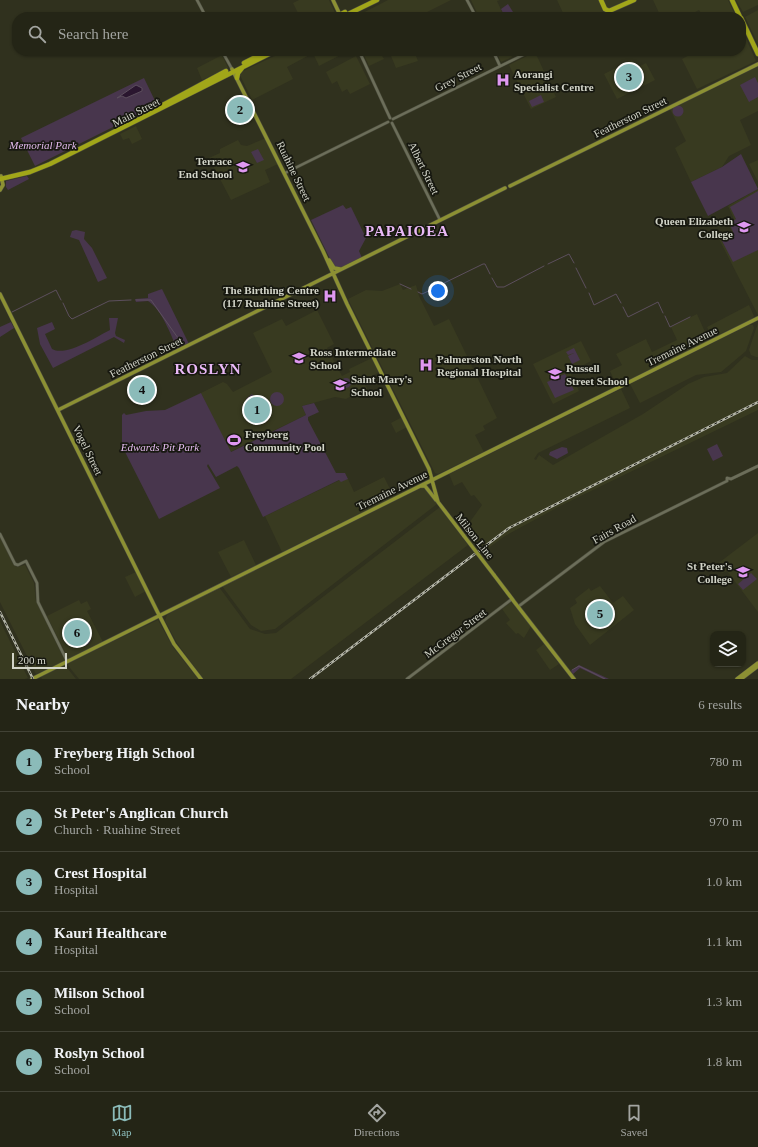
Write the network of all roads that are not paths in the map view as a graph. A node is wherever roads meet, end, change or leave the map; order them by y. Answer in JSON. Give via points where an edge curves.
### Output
{"nodes":[{"id":1,"x":197,"y":0,"type":"edge"},
{"id":2,"x":332,"y":0,"type":"edge"},
{"id":3,"x":370,"y":0,"type":"edge"},
{"id":4,"x":377,"y":0,"type":"edge"},
{"id":5,"x":467,"y":0,"type":"edge"},
{"id":6,"x":601,"y":0,"type":"edge"},
{"id":7,"x":634,"y":0,"type":"edge"},
{"id":8,"x":732,"y":0,"type":"edge"},
{"id":9,"x":355,"y":11,"type":"joint"},
{"id":10,"x":608,"y":11,"type":"joint"},
{"id":11,"x":203,"y":12,"type":"edge"},
{"id":12,"x":338,"y":12,"type":"edge"},
{"id":13,"x":348,"y":12,"type":"edge"},
{"id":14,"x":352,"y":12,"type":"edge"},
{"id":15,"x":473,"y":12,"type":"edge"},
{"id":16,"x":738,"y":12,"type":"edge"},
{"id":17,"x":746,"y":29,"type":"edge"},
{"id":18,"x":758,"y":54,"type":"edge"},
{"id":19,"x":225,"y":56,"type":"edge"},
{"id":20,"x":258,"y":56,"type":"edge"},
{"id":21,"x":265,"y":56,"type":"edge"},
{"id":22,"x":362,"y":56,"type":"edge"},
{"id":23,"x":495,"y":56,"type":"edge"},
{"id":24,"x":521,"y":56,"type":"edge"},
{"id":25,"x":758,"y":64,"type":"edge"},
{"id":26,"x":247,"y":65,"type":"junction"},
{"id":27,"x":500,"y":66,"type":"junction"},
{"id":28,"x":232,"y":70,"type":"junction"},
{"id":29,"x":237,"y":78,"type":"junction"},
{"id":30,"x":390,"y":118,"type":"junction"},
{"id":31,"x":393,"y":121,"type":"junction"},
{"id":32,"x":388,"y":122,"type":"junction"},
{"id":33,"x":285,"y":173,"type":"junction"},
{"id":34,"x":0,"y":177,"type":"edge"},
{"id":35,"x":0,"y":190,"type":"edge"},
{"id":36,"x":441,"y":221,"type":"junction"},
{"id":37,"x":326,"y":258,"type":"junction"},
{"id":38,"x":341,"y":269,"type":"junction"},
{"id":39,"x":334,"y":274,"type":"junction"},
{"id":40,"x":0,"y":294,"type":"edge"},
{"id":41,"x":758,"y":318,"type":"edge"},
{"id":42,"x":58,"y":410,"type":"junction"},
{"id":43,"x":427,"y":465,"type":"junction"},
{"id":44,"x":758,"y":466,"type":"edge"},
{"id":45,"x":448,"y":472,"type":"junction"},
{"id":46,"x":430,"y":473,"type":"junction"},
{"id":47,"x":442,"y":475,"type":"junction"},
{"id":48,"x":432,"y":480,"type":"junction"},
{"id":49,"x":419,"y":487,"type":"junction"},
{"id":50,"x":434,"y":490,"type":"junction"},
{"id":51,"x":438,"y":502,"type":"junction"},
{"id":52,"x":0,"y":534,"type":"edge"},
{"id":53,"x":514,"y":600,"type":"junction"},
{"id":54,"x":523,"y":603,"type":"junction"},
{"id":55,"x":519,"y":606,"type":"junction"},
{"id":56,"x":171,"y":610,"type":"junction"},
{"id":57,"x":159,"y":615,"type":"junction"},
{"id":58,"x":163,"y":622,"type":"junction"},
{"id":59,"x":67,"y":662,"type":"junction"},
{"id":60,"x":758,"y":663,"type":"edge"},
{"id":61,"x":758,"y":666,"type":"edge"},
{"id":62,"x":740,"y":678,"type":"edge"},
{"id":63,"x":32,"y":679,"type":"edge"},
{"id":64,"x":200,"y":679,"type":"edge"},
{"id":65,"x":407,"y":679,"type":"edge"},
{"id":66,"x":574,"y":679,"type":"edge"}],
"edges":[{"from":1,"to":11,"type":"street"},
{"from":2,"to":12,"type":"main road"},
{"from":3,"to":13,"type":"highway"},
{"from":4,"to":9,"type":"highway"},
{"from":5,"to":15,"type":"street"},
{"from":6,"to":10,"type":"highway"},
{"from":7,"to":10,"type":"highway"},
{"from":8,"to":16,"type":"highway"},
{"from":9,"to":14,"type":"highway"},
{"from":17,"to":18,"type":"highway"},
{"from":19,"to":28,"type":"street","name":"Ruahine Street"},
{"from":20,"to":28,"type":"highway","name":"Main Street"},
{"from":21,"to":26,"type":"highway","name":"Main Street"},
{"from":22,"to":30,"type":"street"},
{"from":23,"to":27,"type":"street"},
{"from":24,"to":27,"type":"street","name":"Grey Street"},
{"from":25,"to":36,"type":"main road","name":"Featherston Street","via":[[510,186],[506,185],[505,188]]},
{"from":26,"to":28,"type":"highway","name":"Main Street"},
{"from":26,"to":29,"type":"highway","via":[[239,71]]},
{"from":27,"to":31,"type":"street","name":"Grey Street"},
{"from":28,"to":29,"type":"main road","name":"Ruahine Street"},
{"from":28,"to":34,"type":"highway","name":"Main Street","via":[[50,164],[30,172]]},
{"from":29,"to":33,"type":"main road","name":"Ruahine Street"},
{"from":30,"to":31,"type":"street"},
{"from":30,"to":32,"type":"street"},
{"from":31,"to":32,"type":"street"},
{"from":31,"to":36,"type":"street","name":"Albert Street"},
{"from":32,"to":33,"type":"street"},
{"from":33,"to":37,"type":"main road","name":"Ruahine Street"},
{"from":34,"to":35,"type":"main road","via":[[3,185]]},
{"from":36,"to":38,"type":"main road","name":"Featherston Street"},
{"from":37,"to":38,"type":"main road","via":[[334,268]]},
{"from":37,"to":39,"type":"main road","name":"Ruahine Street"},
{"from":38,"to":39,"type":"main road","name":"Featherston Street"},
{"from":39,"to":42,"type":"main road","name":"Featherston Street"},
{"from":39,"to":43,"type":"main road","name":"Ruahine Street"},
{"from":40,"to":42,"type":"main road","name":"Vogel Street"},
{"from":41,"to":45,"type":"main road","name":"Tremaine Avenue"},
{"from":42,"to":57,"type":"main road","name":"Vogel Street"},
{"from":43,"to":46,"type":"main road","name":"Ruahine Street"},
{"from":43,"to":47,"type":"main road","via":[[436,475]]},
{"from":44,"to":54,"type":"street","name":"Fairs Road","via":[[731,479],[728,478],[604,542]]},
{"from":45,"to":47,"type":"main road","name":"Tremaine Avenue"},
{"from":45,"to":50,"type":"main road","via":[[438,480]]},
{"from":46,"to":48,"type":"main road","name":"Ruahine Street"},
{"from":46,"to":49,"type":"main road","via":[[428,479]]},
{"from":47,"to":48,"type":"main road","name":"Tremaine Avenue"},
{"from":48,"to":49,"type":"main road","name":"Tremaine Avenue"},
{"from":48,"to":50,"type":"main road","name":"Milson Line"},
{"from":49,"to":51,"type":"main road","via":[[425,486]]},
{"from":49,"to":56,"type":"main road","name":"Tremaine Avenue"},
{"from":50,"to":51,"type":"main road","name":"Milson Line"},
{"from":51,"to":53,"type":"main road","name":"Milson Line","bridge":true},
{"from":52,"to":59,"type":"street","via":[[16,564],[26,561],[37,583],[39,605]]},
{"from":53,"to":54,"type":"street"},
{"from":53,"to":55,"type":"main road","name":"Milson Line"},
{"from":53,"to":65,"type":"street","name":"McGregor Street"},
{"from":54,"to":55,"type":"street","name":"Fairs Road"},
{"from":55,"to":66,"type":"main road","name":"Milson Line"},
{"from":56,"to":57,"type":"main road","name":"Tremaine Avenue"},
{"from":56,"to":58,"type":"main road"},
{"from":57,"to":58,"type":"main road","name":"Vogel Street"},
{"from":57,"to":59,"type":"main road","name":"Tremaine Avenue"},
{"from":58,"to":64,"type":"main road","name":"Vogel Street","via":[[176,648]]},
{"from":59,"to":63,"type":"main road","name":"Tremaine Avenue"},
{"from":60,"to":62,"type":"main road"},
{"from":61,"to":62,"type":"main road"}]}
